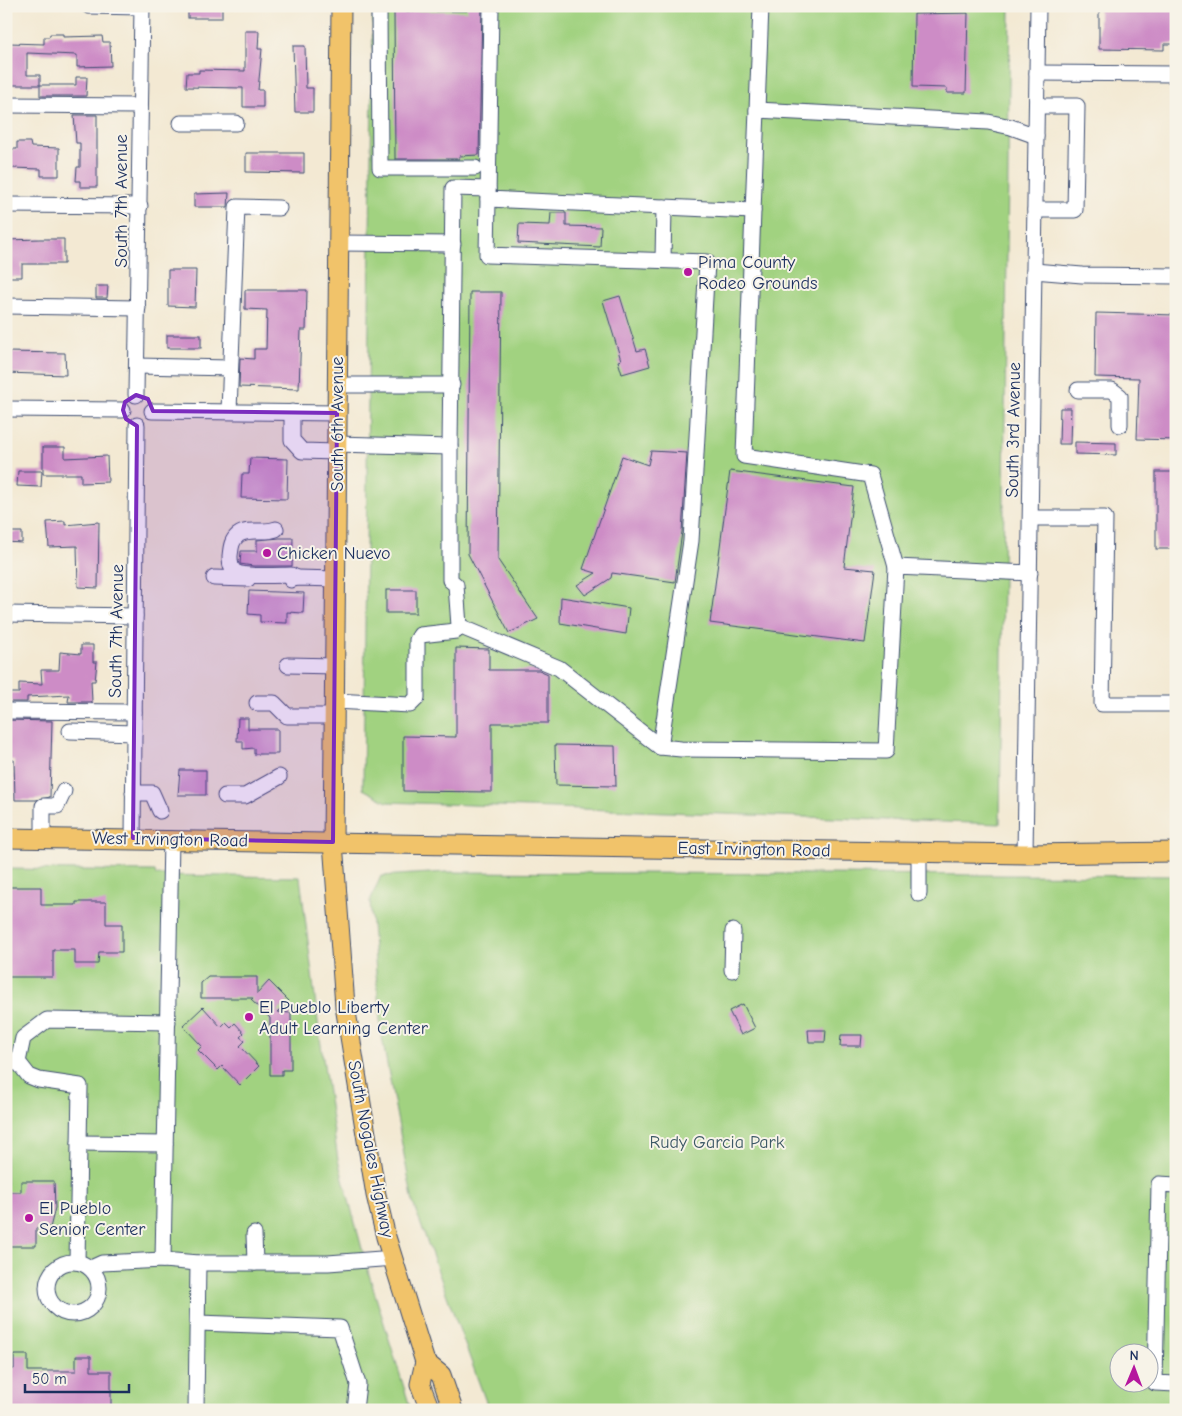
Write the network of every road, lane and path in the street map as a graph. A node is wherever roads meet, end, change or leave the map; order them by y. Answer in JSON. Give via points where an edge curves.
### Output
{"nodes":[{"id":1,"x":89,"y":6,"type":"edge"},
{"id":2,"x":142,"y":6,"type":"edge"},
{"id":3,"x":341,"y":6,"type":"edge"},
{"id":4,"x":379,"y":6,"type":"edge"},
{"id":5,"x":491,"y":6,"type":"edge"},
{"id":6,"x":762,"y":6,"type":"edge"},
{"id":7,"x":1038,"y":6,"type":"edge"},
{"id":8,"x":1037,"y":73,"type":"junction"},
{"id":9,"x":1176,"y":74,"type":"edge"},
{"id":10,"x":6,"y":105,"type":"edge"},
{"id":11,"x":140,"y":106,"type":"junction"},
{"id":12,"x":1036,"y":106,"type":"junction"},
{"id":13,"x":757,"y":110,"type":"junction"},
{"id":14,"x":181,"y":123,"type":"dead end"},
{"id":15,"x":236,"y":123,"type":"dead end"},
{"id":16,"x":1036,"y":136,"type":"junction"},
{"id":17,"x":475,"y":168,"type":"dead end"},
{"id":18,"x":488,"y":194,"type":"junction"},
{"id":19,"x":6,"y":205,"type":"edge"},
{"id":20,"x":140,"y":206,"type":"junction"},
{"id":21,"x":664,"y":207,"type":"junction"},
{"id":22,"x":279,"y":208,"type":"dead end"},
{"id":23,"x":1035,"y":210,"type":"junction"},
{"id":24,"x":753,"y":211,"type":"junction"},
{"id":25,"x":338,"y":243,"type":"junction"},
{"id":26,"x":453,"y":244,"type":"junction"},
{"id":27,"x":663,"y":260,"type":"junction"},
{"id":28,"x":1034,"y":272,"type":"junction"},
{"id":29,"x":1176,"y":276,"type":"edge"},
{"id":30,"x":6,"y":306,"type":"edge"},
{"id":31,"x":138,"y":308,"type":"junction"},
{"id":32,"x":137,"y":366,"type":"junction"},
{"id":33,"x":230,"y":368,"type":"junction"},
{"id":34,"x":337,"y":385,"type":"junction"},
{"id":35,"x":452,"y":385,"type":"junction"},
{"id":36,"x":1078,"y":390,"type":"dead end"},
{"id":37,"x":136,"y":395,"type":"junction"},
{"id":38,"x":6,"y":409,"type":"edge"},
{"id":39,"x":123,"y":410,"type":"junction"},
{"id":40,"x":152,"y":411,"type":"junction"},
{"id":41,"x":230,"y":411,"type":"junction"},
{"id":42,"x":292,"y":412,"type":"junction"},
{"id":43,"x":337,"y":413,"type":"junction"},
{"id":44,"x":137,"y":425,"type":"junction"},
{"id":45,"x":1120,"y":425,"type":"dead end"},
{"id":46,"x":450,"y":447,"type":"junction"},
{"id":47,"x":336,"y":448,"type":"junction"},
{"id":48,"x":1030,"y":518,"type":"junction"},
{"id":49,"x":276,"y":529,"type":"dead end"},
{"id":50,"x":896,"y":567,"type":"junction"},
{"id":51,"x":1030,"y":572,"type":"junction"},
{"id":52,"x":214,"y":578,"type":"dead end"},
{"id":53,"x":298,"y":578,"type":"junction"},
{"id":54,"x":336,"y":579,"type":"junction"},
{"id":55,"x":6,"y":614,"type":"edge"},
{"id":56,"x":135,"y":616,"type":"junction"},
{"id":57,"x":459,"y":626,"type":"junction"},
{"id":58,"x":288,"y":665,"type":"dead end"},
{"id":59,"x":335,"y":666,"type":"junction"},
{"id":60,"x":257,"y":703,"type":"dead end"},
{"id":61,"x":1176,"y":704,"type":"edge"},
{"id":62,"x":335,"y":709,"type":"junction"},
{"id":63,"x":6,"y":711,"type":"edge"},
{"id":64,"x":134,"y":712,"type":"junction"},
{"id":65,"x":70,"y":731,"type":"dead end"},
{"id":66,"x":134,"y":733,"type":"junction"},
{"id":67,"x":660,"y":747,"type":"junction"},
{"id":68,"x":279,"y":777,"type":"dead end"},
{"id":69,"x":64,"y":792,"type":"dead end"},
{"id":70,"x":133,"y":793,"type":"junction"},
{"id":71,"x":226,"y":796,"type":"dead end"},
{"id":72,"x":160,"y":811,"type":"dead end"},
{"id":73,"x":6,"y":838,"type":"edge"},
{"id":74,"x":43,"y":838,"type":"junction"},
{"id":75,"x":132,"y":838,"type":"junction"},
{"id":76,"x":171,"y":839,"type":"junction"},
{"id":77,"x":333,"y":842,"type":"junction"},
{"id":78,"x":919,"y":852,"type":"junction"},
{"id":79,"x":1176,"y":852,"type":"edge"},
{"id":80,"x":1026,"y":854,"type":"junction"},
{"id":81,"x":919,"y":894,"type":"dead end"},
{"id":82,"x":733,"y":931,"type":"dead end"},
{"id":83,"x":732,"y":970,"type":"dead end"},
{"id":84,"x":168,"y":1022,"type":"junction"},
{"id":85,"x":12,"y":1063,"type":"edge"},
{"id":86,"x":79,"y":1143,"type":"junction"},
{"id":87,"x":165,"y":1144,"type":"junction"},
{"id":88,"x":1176,"y":1185,"type":"edge"},
{"id":89,"x":254,"y":1234,"type":"dead end"},
{"id":90,"x":394,"y":1258,"type":"junction"},
{"id":91,"x":163,"y":1260,"type":"junction"},
{"id":92,"x":198,"y":1263,"type":"junction"},
{"id":93,"x":255,"y":1263,"type":"junction"},
{"id":94,"x":198,"y":1323,"type":"junction"},
{"id":95,"x":424,"y":1362,"type":"junction"},
{"id":96,"x":1176,"y":1384,"type":"edge"},
{"id":97,"x":196,"y":1410,"type":"edge"},
{"id":98,"x":354,"y":1410,"type":"edge"},
{"id":99,"x":430,"y":1410,"type":"edge"},
{"id":100,"x":453,"y":1410,"type":"edge"}],
"edges":[{"from":1,"to":2,"type":"street"},
{"from":2,"to":11,"type":"street","name":"South 7th Avenue"},
{"from":3,"to":25,"type":"main road","name":"South 6th Avenue"},
{"from":4,"to":17,"type":"street","via":[[380,168]]},
{"from":5,"to":18,"type":"street"},
{"from":6,"to":13,"type":"street"},
{"from":7,"to":8,"type":"street","name":"South 3rd Avenue"},
{"from":8,"to":9,"type":"street"},
{"from":8,"to":12,"type":"street","name":"South 3rd Avenue"},
{"from":10,"to":11,"type":"street"},
{"from":11,"to":20,"type":"street","name":"South 7th Avenue"},
{"from":12,"to":16,"type":"street","name":"South 3rd Avenue"},
{"from":12,"to":23,"type":"street","via":[[1077,106],[1075,210]]},
{"from":13,"to":16,"type":"street","via":[[988,122]]},
{"from":13,"to":24,"type":"street"},
{"from":14,"to":15,"type":"street"},
{"from":16,"to":23,"type":"street","name":"South 3rd Avenue"},
{"from":18,"to":21,"type":"street"},
{"from":18,"to":26,"type":"street","via":[[453,188]]},
{"from":18,"to":27,"type":"street","via":[[487,255]]},
{"from":19,"to":20,"type":"street"},
{"from":20,"to":31,"type":"street","name":"South 7th Avenue"},
{"from":21,"to":24,"type":"street"},
{"from":21,"to":27,"type":"street"},
{"from":22,"to":33,"type":"street","via":[[237,207]]},
{"from":23,"to":28,"type":"street","name":"South 3rd Avenue"},
{"from":24,"to":50,"type":"street","via":[[744,456],[870,475]]},
{"from":25,"to":26,"type":"street"},
{"from":25,"to":34,"type":"main road","name":"South 6th Avenue"},
{"from":26,"to":35,"type":"street"},
{"from":27,"to":67,"type":"street","via":[[707,262],[691,541]]},
{"from":28,"to":29,"type":"street"},
{"from":28,"to":48,"type":"street","name":"South 3rd Avenue"},
{"from":30,"to":31,"type":"street"},
{"from":31,"to":32,"type":"street","name":"South 7th Avenue"},
{"from":32,"to":33,"type":"street"},
{"from":32,"to":37,"type":"street","name":"South 7th Avenue"},
{"from":33,"to":41,"type":"street"},
{"from":34,"to":35,"type":"street"},
{"from":34,"to":43,"type":"main road","name":"South 6th Avenue"},
{"from":35,"to":46,"type":"street"},
{"from":36,"to":45,"type":"street","via":[[1112,390],[1120,396]]},
{"from":37,"to":39,"type":"street","via":[[128,399]]},
{"from":37,"to":40,"type":"street","via":[[148,400]]},
{"from":38,"to":39,"type":"street"},
{"from":39,"to":44,"type":"street","via":[[129,422]]},
{"from":40,"to":41,"type":"street"},
{"from":40,"to":44,"type":"street","via":[[148,421]]},
{"from":41,"to":42,"type":"street"},
{"from":42,"to":43,"type":"street"},
{"from":42,"to":47,"type":"street","via":[[292,440],[302,451]]},
{"from":43,"to":47,"type":"main road","name":"South 6th Avenue"},
{"from":44,"to":56,"type":"street","name":"South 7th Avenue"},
{"from":46,"to":47,"type":"street"},
{"from":46,"to":57,"type":"street","via":[[450,580],[456,585]]},
{"from":47,"to":54,"type":"main road","name":"South 6th Avenue"},
{"from":48,"to":51,"type":"street","name":"South 3rd Avenue"},
{"from":48,"to":61,"type":"street","via":[[1105,518],[1102,704]]},
{"from":49,"to":53,"type":"street","via":[[246,531],[238,535],[232,541],[230,563],[234,571],[242,574],[292,575]]},
{"from":50,"to":51,"type":"street"},
{"from":50,"to":67,"type":"street","via":[[886,751]]},
{"from":51,"to":80,"type":"street","name":"South 3rd Avenue"},
{"from":52,"to":53,"type":"street"},
{"from":53,"to":54,"type":"street"},
{"from":54,"to":59,"type":"main road","name":"South 6th Avenue"},
{"from":55,"to":56,"type":"street"},
{"from":56,"to":64,"type":"street","name":"South 7th Avenue"},
{"from":57,"to":62,"type":"street","via":[[451,632],[420,635],[417,640],[417,698],[414,703]]},
{"from":57,"to":67,"type":"street","via":[[559,668]]},
{"from":58,"to":59,"type":"street"},
{"from":59,"to":62,"type":"main road","name":"South 6th Avenue"},
{"from":60,"to":62,"type":"street","via":[[274,704],[286,716]]},
{"from":62,"to":77,"type":"main road","name":"South 6th Avenue"},
{"from":63,"to":64,"type":"street"},
{"from":64,"to":66,"type":"street","name":"South 7th Avenue"},
{"from":65,"to":66,"type":"street"},
{"from":66,"to":70,"type":"street","name":"South 7th Avenue"},
{"from":68,"to":71,"type":"street","via":[[245,796]]},
{"from":69,"to":74,"type":"street","via":[[57,806],[43,806]]},
{"from":70,"to":72,"type":"street","via":[[152,793]]},
{"from":70,"to":75,"type":"street","name":"South 7th Avenue"},
{"from":73,"to":74,"type":"main road","name":"West Irvington Road"},
{"from":74,"to":75,"type":"main road","name":"West Irvington Road"},
{"from":75,"to":76,"type":"main road","name":"West Irvington Road"},
{"from":76,"to":77,"type":"main road","name":"West Irvington Road"},
{"from":76,"to":84,"type":"street"},
{"from":77,"to":78,"type":"main road","name":"East Irvington Road"},
{"from":77,"to":90,"type":"main road","name":"South Nogales Highway","via":[[345,1006],[376,1195]]},
{"from":78,"to":80,"type":"main road","name":"East Irvington Road"},
{"from":78,"to":81,"type":"street"},
{"from":79,"to":80,"type":"main road","name":"East Irvington Road"},
{"from":82,"to":83,"type":"street"},
{"from":84,"to":85,"type":"street","via":[[47,1020],[23,1038]]},
{"from":84,"to":87,"type":"street"},
{"from":85,"to":86,"type":"street","via":[[39,1080],[80,1086]]},
{"from":86,"to":87,"type":"street"},
{"from":86,"to":91,"type":"street","via":[[84,1265]]},
{"from":87,"to":91,"type":"street"},
{"from":88,"to":96,"type":"street","via":[[1159,1184],[1155,1384]]},
{"from":89,"to":93,"type":"street"},
{"from":90,"to":93,"type":"street","via":[[328,1263]]},
{"from":90,"to":95,"type":"main road","name":"South Nogales Highway"},
{"from":91,"to":92,"type":"street"},
{"from":92,"to":93,"type":"street"},
{"from":92,"to":94,"type":"street"},
{"from":94,"to":97,"type":"street"},
{"from":94,"to":98,"type":"street","via":[[340,1328],[358,1384]]},
{"from":95,"to":99,"type":"main road","name":"South Nogales Highway","via":[[420,1384]]},
{"from":95,"to":100,"type":"main road","name":"South Nogales Highway","via":[[440,1375]]}]}
